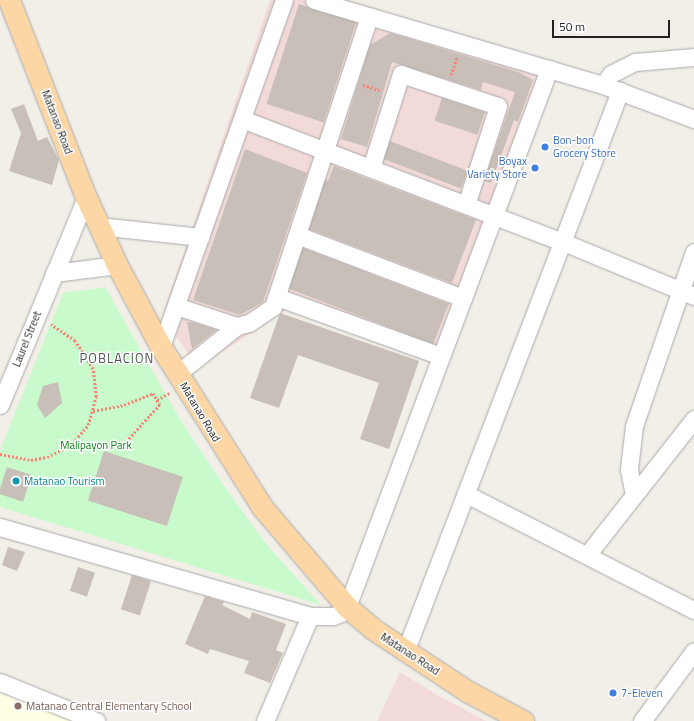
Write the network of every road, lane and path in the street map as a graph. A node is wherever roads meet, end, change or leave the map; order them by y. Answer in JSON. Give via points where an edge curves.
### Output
{"nodes":[{"id":1,"x":9,"y":0,"type":"edge"},
{"id":2,"x":284,"y":0,"type":"edge"},
{"id":3,"x":314,"y":0,"type":"edge"},
{"id":4,"x":369,"y":16,"type":"junction"},
{"id":5,"x":461,"y":44,"type":"junction"},
{"id":6,"x":694,"y":57,"type":"edge"},
{"id":7,"x":549,"y":69,"type":"junction"},
{"id":8,"x":348,"y":80,"type":"junction"},
{"id":9,"x":603,"y":86,"type":"junction"},
{"id":10,"x":447,"y":89,"type":"junction"},
{"id":11,"x":620,"y":92,"type":"junction"},
{"id":12,"x":394,"y":95,"type":"junction"},
{"id":13,"x":242,"y":119,"type":"junction"},
{"id":14,"x":694,"y":119,"type":"edge"},
{"id":15,"x":325,"y":151,"type":"junction"},
{"id":16,"x":371,"y":168,"type":"junction"},
{"id":17,"x":86,"y":197,"type":"junction"},
{"id":18,"x":466,"y":205,"type":"junction"},
{"id":19,"x":494,"y":215,"type":"junction"},
{"id":20,"x":99,"y":226,"type":"junction"},
{"id":21,"x":297,"y":235,"type":"junction"},
{"id":22,"x":200,"y":237,"type":"junction"},
{"id":23,"x":563,"y":242,"type":"junction"},
{"id":24,"x":694,"y":252,"type":"edge"},
{"id":25,"x":117,"y":265,"type":"junction"},
{"id":26,"x":54,"y":273,"type":"junction"},
{"id":27,"x":687,"y":293,"type":"edge"},
{"id":28,"x":277,"y":297,"type":"junction"},
{"id":29,"x":463,"y":298,"type":"junction"},
{"id":30,"x":176,"y":306,"type":"junction"},
{"id":31,"x":36,"y":317,"type":"junction"},
{"id":32,"x":237,"y":326,"type":"junction"},
{"id":33,"x":161,"y":347,"type":"junction"},
{"id":34,"x":441,"y":356,"type":"junction"},
{"id":35,"x":7,"y":369,"type":"edge"},
{"id":36,"x":178,"y":374,"type":"junction"},
{"id":37,"x":0,"y":405,"type":"edge"},
{"id":38,"x":93,"y":411,"type":"junction"},
{"id":39,"x":694,"y":419,"type":"edge"},
{"id":40,"x":120,"y":449,"type":"dead end"},
{"id":41,"x":0,"y":454,"type":"edge"},
{"id":42,"x":466,"y":494,"type":"junction"},
{"id":43,"x":634,"y":495,"type":"junction"},
{"id":44,"x":0,"y":527,"type":"edge"},
{"id":45,"x":587,"y":555,"type":"junction"},
{"id":46,"x":347,"y":607,"type":"junction"},
{"id":47,"x":694,"y":610,"type":"edge"},
{"id":48,"x":310,"y":616,"type":"junction"},
{"id":49,"x":694,"y":651,"type":"edge"},
{"id":50,"x":405,"y":652,"type":"junction"},
{"id":51,"x":0,"y":682,"type":"edge"},
{"id":52,"x":96,"y":721,"type":"edge"},
{"id":53,"x":265,"y":721,"type":"edge"},
{"id":54,"x":523,"y":721,"type":"edge"},
{"id":55,"x":642,"y":721,"type":"edge"}],
"edges":[{"from":1,"to":17,"type":"main road","name":"Matanao Road"},
{"from":2,"to":13,"type":"street"},
{"from":3,"to":4,"type":"street"},
{"from":4,"to":5,"type":"street"},
{"from":4,"to":8,"type":"street"},
{"from":5,"to":7,"type":"street"},
{"from":5,"to":10,"type":"path"},
{"from":6,"to":9,"type":"street","via":[[635,62],[611,74]]},
{"from":7,"to":9,"type":"street"},
{"from":7,"to":19,"type":"street"},
{"from":8,"to":12,"type":"path"},
{"from":8,"to":15,"type":"street"},
{"from":9,"to":11,"type":"street"},
{"from":10,"to":12,"type":"street","via":[[401,74]]},
{"from":10,"to":18,"type":"street","via":[[498,106]]},
{"from":11,"to":14,"type":"street"},
{"from":11,"to":23,"type":"street"},
{"from":12,"to":16,"type":"street"},
{"from":13,"to":15,"type":"street"},
{"from":13,"to":22,"type":"street"},
{"from":15,"to":16,"type":"street"},
{"from":15,"to":21,"type":"street"},
{"from":16,"to":18,"type":"street"},
{"from":17,"to":20,"type":"main road","name":"Matanao Road"},
{"from":17,"to":26,"type":"street","name":"Laurel Street"},
{"from":18,"to":19,"type":"street"},
{"from":19,"to":23,"type":"street"},
{"from":19,"to":29,"type":"street"},
{"from":20,"to":22,"type":"street"},
{"from":20,"to":25,"type":"main road","name":"Matanao Road"},
{"from":21,"to":28,"type":"street"},
{"from":21,"to":29,"type":"street"},
{"from":22,"to":30,"type":"street"},
{"from":23,"to":27,"type":"street"},
{"from":23,"to":42,"type":"street"},
{"from":24,"to":27,"type":"street"},
{"from":25,"to":26,"type":"street"},
{"from":25,"to":33,"type":"main road","name":"Matanao Road"},
{"from":26,"to":31,"type":"street","name":"Laurel Street"},
{"from":27,"to":43,"type":"street","via":[[634,426],[629,469]]},
{"from":28,"to":32,"type":"street","via":[[273,307],[249,323]]},
{"from":28,"to":34,"type":"street"},
{"from":29,"to":34,"type":"street"},
{"from":30,"to":32,"type":"street"},
{"from":30,"to":33,"type":"street"},
{"from":31,"to":35,"type":"street","name":"Laurel Street"},
{"from":31,"to":38,"type":"path","via":[[62,331],[86,355],[95,382]]},
{"from":32,"to":36,"type":"street"},
{"from":33,"to":36,"type":"main road","name":"Matanao Road"},
{"from":34,"to":46,"type":"street"},
{"from":35,"to":37,"type":"street","name":"Laurel Street"},
{"from":36,"to":46,"type":"main road","name":"Matanao Road","via":[[262,507]]},
{"from":38,"to":40,"type":"path","via":[[124,405],[154,393],[160,405]]},
{"from":38,"to":41,"type":"path","via":[[80,436],[58,453],[31,460]]},
{"from":39,"to":43,"type":"street"},
{"from":42,"to":45,"type":"street"},
{"from":42,"to":50,"type":"street"},
{"from":43,"to":45,"type":"street"},
{"from":44,"to":48,"type":"street"},
{"from":45,"to":47,"type":"street"},
{"from":46,"to":48,"type":"street","via":[[333,616]]},
{"from":46,"to":50,"type":"main road","name":"Matanao Road"},
{"from":48,"to":53,"type":"street"},
{"from":49,"to":55,"type":"street"},
{"from":50,"to":54,"type":"main road","name":"Matanao Road","via":[[467,691]]},
{"from":51,"to":52,"type":"street"}]}
